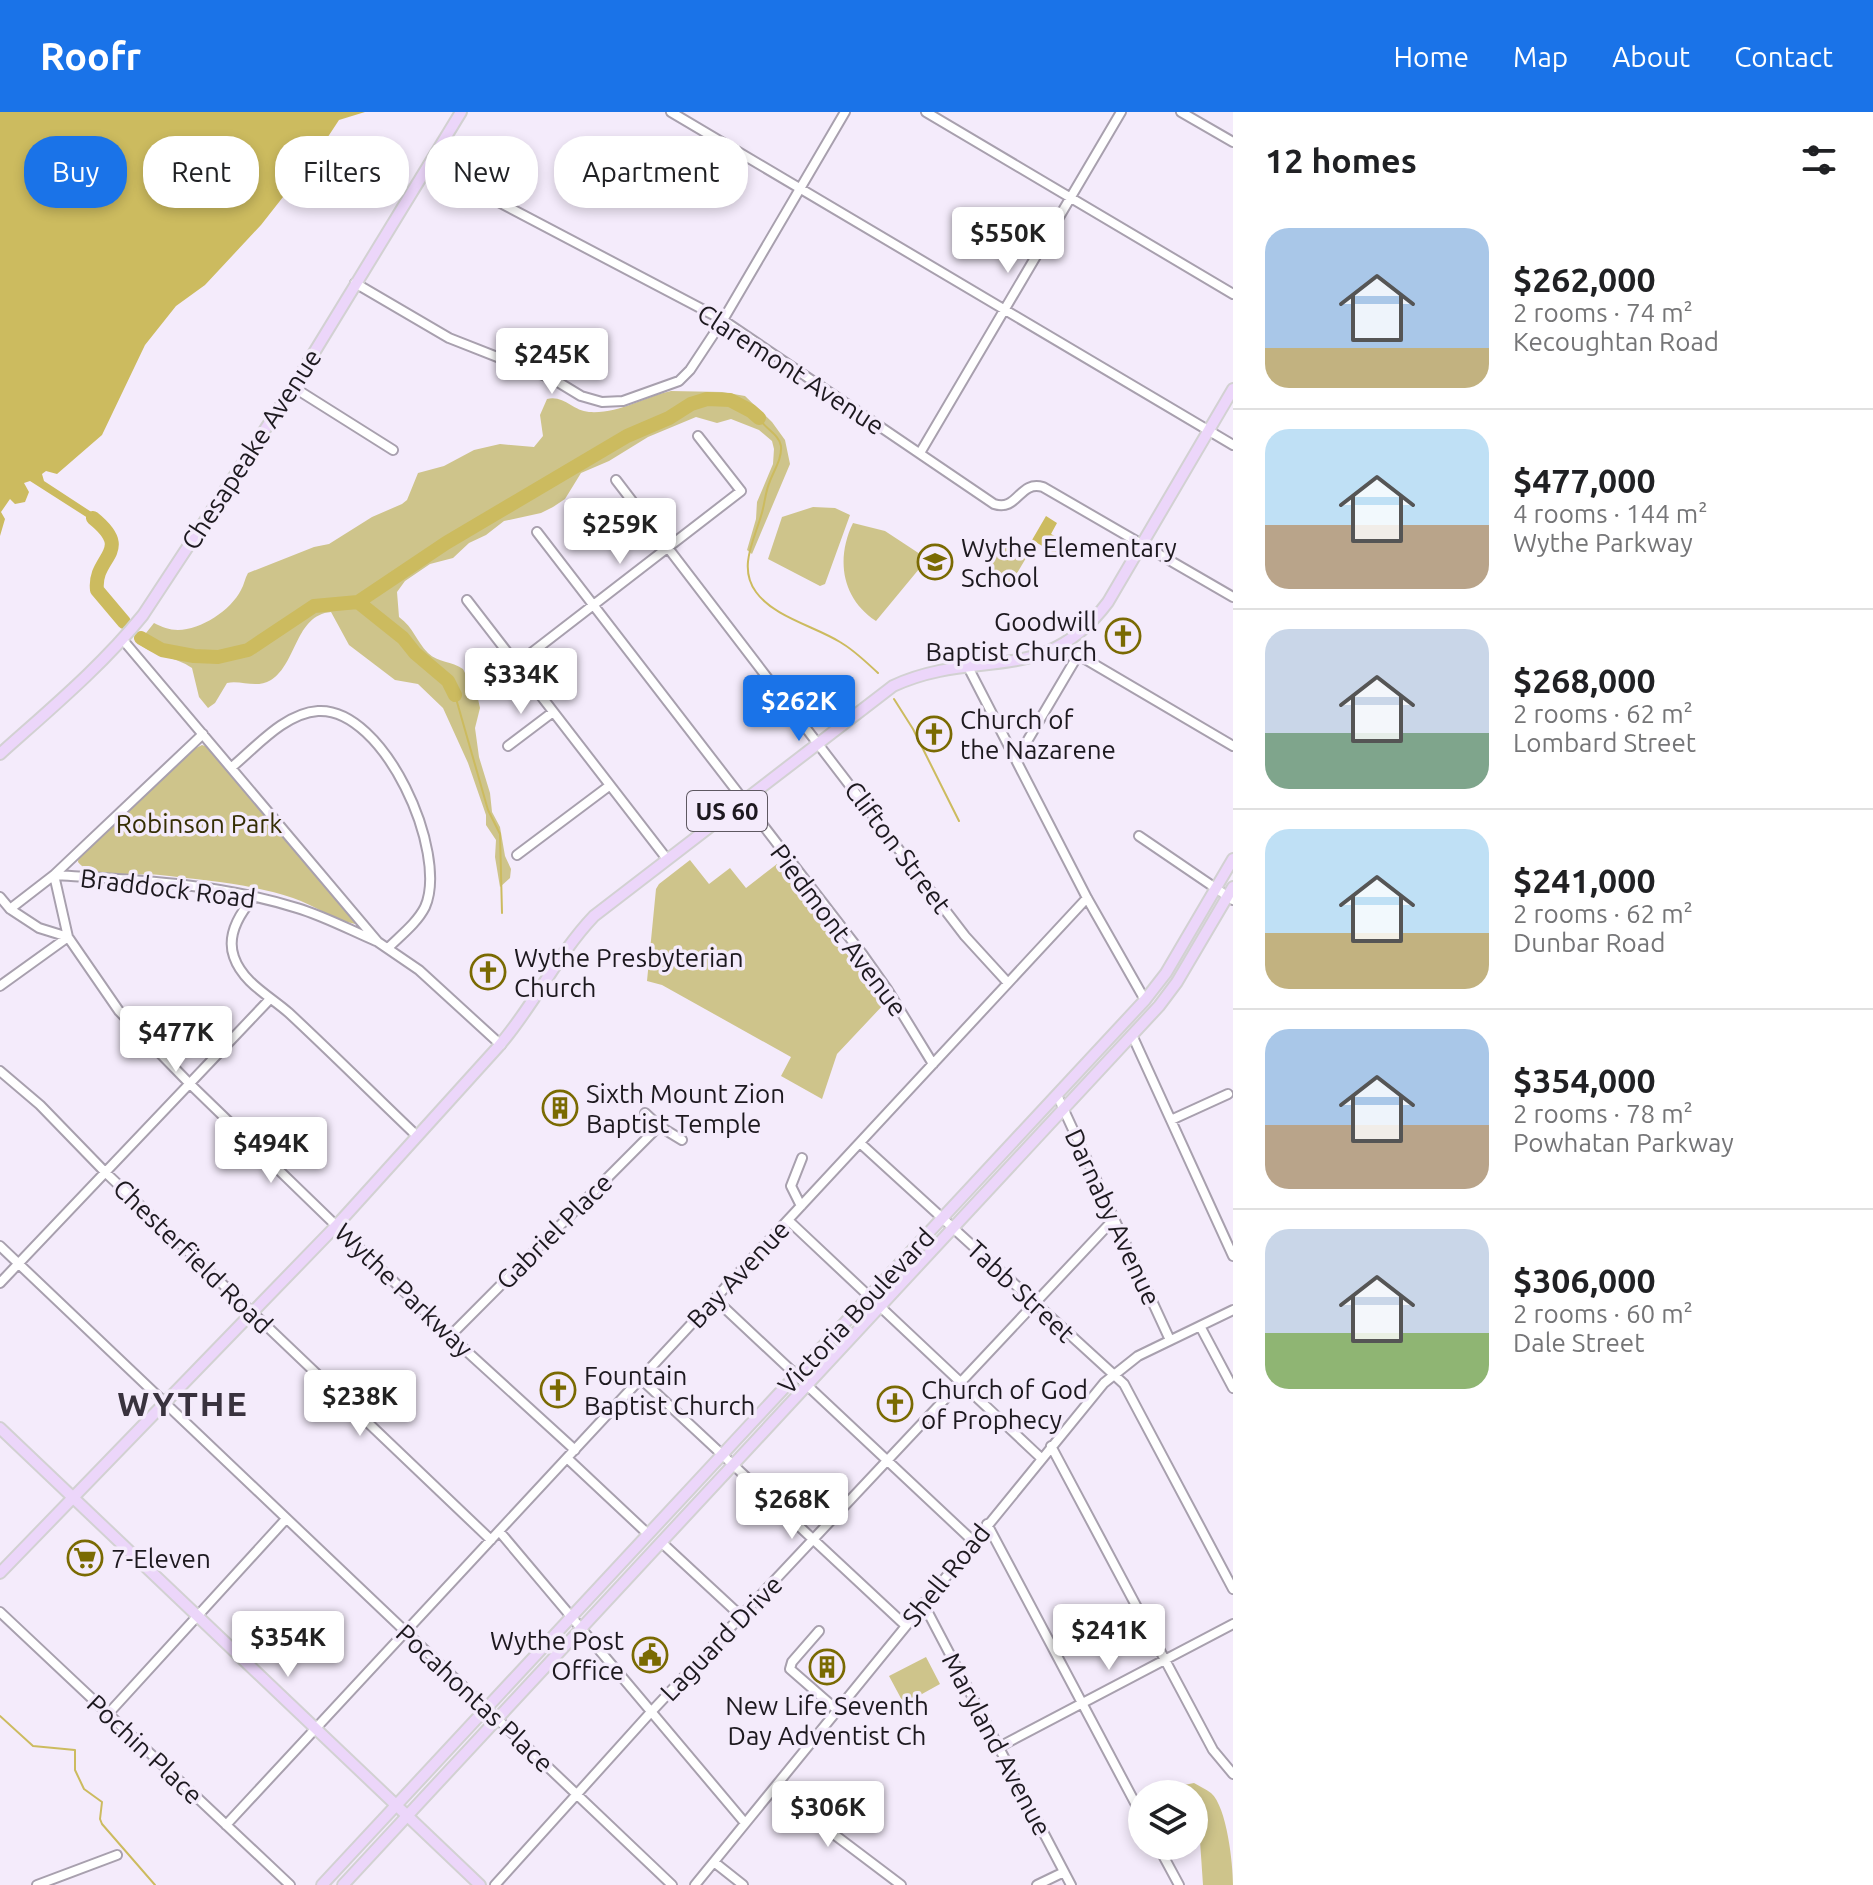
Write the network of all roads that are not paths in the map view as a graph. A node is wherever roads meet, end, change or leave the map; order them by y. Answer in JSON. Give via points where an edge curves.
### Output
{"nodes":[{"id":1,"x":461,"y":112,"type":"edge"},
{"id":2,"x":671,"y":112,"type":"edge"},
{"id":3,"x":845,"y":112,"type":"edge"},
{"id":4,"x":926,"y":112,"type":"edge"},
{"id":5,"x":1121,"y":112,"type":"edge"},
{"id":6,"x":1181,"y":112,"type":"edge"},
{"id":7,"x":446,"y":136,"type":"edge"},
{"id":8,"x":1233,"y":142,"type":"edge"},
{"id":9,"x":425,"y":170,"type":"edge"},
{"id":10,"x":799,"y":189,"type":"junction"},
{"id":11,"x":1071,"y":199,"type":"junction"},
{"id":12,"x":510,"y":208,"type":"edge"},
{"id":13,"x":355,"y":283,"type":"junction"},
{"id":14,"x":1233,"y":294,"type":"edge"},
{"id":15,"x":1006,"y":311,"type":"junction"},
{"id":16,"x":723,"y":320,"type":"junction"},
{"id":17,"x":293,"y":387,"type":"junction"},
{"id":18,"x":1233,"y":389,"type":"edge"},
{"id":19,"x":1209,"y":431,"type":"junction"},
{"id":20,"x":698,"y":436,"type":"dead end"},
{"id":21,"x":1233,"y":445,"type":"edge"},
{"id":22,"x":393,"y":450,"type":"dead end"},
{"id":23,"x":920,"y":453,"type":"junction"},
{"id":24,"x":616,"y":480,"type":"dead end"},
{"id":25,"x":537,"y":532,"type":"dead end"},
{"id":26,"x":1143,"y":543,"type":"junction"},
{"id":27,"x":669,"y":548,"type":"junction"},
{"id":28,"x":1233,"y":597,"type":"edge"},
{"id":29,"x":467,"y":600,"type":"dead end"},
{"id":30,"x":595,"y":606,"type":"junction"},
{"id":31,"x":123,"y":640,"type":"junction"},
{"id":32,"x":1063,"y":646,"type":"junction"},
{"id":33,"x":1078,"y":655,"type":"junction"},
{"id":34,"x":517,"y":664,"type":"junction"},
{"id":35,"x":967,"y":665,"type":"junction"},
{"id":36,"x":553,"y":712,"type":"junction"},
{"id":37,"x":203,"y":734,"type":"junction"},
{"id":38,"x":818,"y":741,"type":"junction"},
{"id":39,"x":508,"y":746,"type":"dead end"},
{"id":40,"x":1233,"y":746,"type":"edge"},
{"id":41,"x":0,"y":754,"type":"edge"},
{"id":42,"x":1016,"y":760,"type":"junction"},
{"id":43,"x":232,"y":767,"type":"junction"},
{"id":44,"x":609,"y":786,"type":"junction"},
{"id":45,"x":742,"y":800,"type":"junction"},
{"id":46,"x":1139,"y":836,"type":"dead end"},
{"id":47,"x":517,"y":855,"type":"dead end"},
{"id":48,"x":667,"y":859,"type":"junction"},
{"id":49,"x":1233,"y":859,"type":"edge"},
{"id":50,"x":54,"y":875,"type":"junction"},
{"id":51,"x":1215,"y":889,"type":"junction"},
{"id":52,"x":1231,"y":895,"type":"edge"},
{"id":53,"x":0,"y":897,"type":"edge"},
{"id":54,"x":254,"y":897,"type":"junction"},
{"id":55,"x":1087,"y":898,"type":"junction"},
{"id":56,"x":10,"y":909,"type":"junction"},
{"id":57,"x":68,"y":937,"type":"junction"},
{"id":58,"x":378,"y":942,"type":"junction"},
{"id":59,"x":388,"y":948,"type":"junction"},
{"id":60,"x":1008,"y":983,"type":"junction"},
{"id":61,"x":0,"y":986,"type":"edge"},
{"id":62,"x":270,"y":999,"type":"junction"},
{"id":63,"x":1145,"y":1000,"type":"junction"},
{"id":64,"x":1132,"y":1035,"type":"junction"},
{"id":65,"x":501,"y":1045,"type":"junction"},
{"id":66,"x":933,"y":1064,"type":"junction"},
{"id":67,"x":0,"y":1071,"type":"edge"},
{"id":68,"x":189,"y":1083,"type":"junction"},
{"id":69,"x":1228,"y":1094,"type":"dead end"},
{"id":70,"x":1057,"y":1095,"type":"junction"},
{"id":71,"x":1064,"y":1109,"type":"junction"},
{"id":72,"x":645,"y":1113,"type":"dead end"},
{"id":73,"x":1171,"y":1120,"type":"junction"},
{"id":74,"x":659,"y":1126,"type":"junction"},
{"id":75,"x":417,"y":1136,"type":"junction"},
{"id":76,"x":682,"y":1140,"type":"dead end"},
{"id":77,"x":860,"y":1143,"type":"junction"},
{"id":78,"x":802,"y":1158,"type":"dead end"},
{"id":79,"x":105,"y":1172,"type":"junction"},
{"id":80,"x":801,"y":1206,"type":"junction"},
{"id":81,"x":943,"y":1218,"type":"junction"},
{"id":82,"x":1114,"y":1219,"type":"junction"},
{"id":83,"x":788,"y":1220,"type":"junction"},
{"id":84,"x":336,"y":1226,"type":"junction"},
{"id":85,"x":953,"y":1228,"type":"junction"},
{"id":86,"x":0,"y":1246,"type":"edge"},
{"id":87,"x":1233,"y":1256,"type":"edge"},
{"id":88,"x":18,"y":1264,"type":"junction"},
{"id":89,"x":0,"y":1283,"type":"edge"},
{"id":90,"x":869,"y":1297,"type":"junction"},
{"id":91,"x":715,"y":1299,"type":"junction"},
{"id":92,"x":1036,"y":1304,"type":"junction"},
{"id":93,"x":880,"y":1307,"type":"junction"},
{"id":94,"x":1233,"y":1310,"type":"edge"},
{"id":95,"x":251,"y":1312,"type":"junction"},
{"id":96,"x":1200,"y":1326,"type":"junction"},
{"id":97,"x":450,"y":1336,"type":"junction"},
{"id":98,"x":1170,"y":1340,"type":"junction"},
{"id":99,"x":1112,"y":1375,"type":"junction"},
{"id":100,"x":796,"y":1376,"type":"junction"},
{"id":101,"x":641,"y":1379,"type":"junction"},
{"id":102,"x":961,"y":1382,"type":"junction"},
{"id":103,"x":806,"y":1386,"type":"junction"},
{"id":104,"x":1233,"y":1388,"type":"edge"},
{"id":105,"x":166,"y":1404,"type":"junction"},
{"id":106,"x":0,"y":1428,"type":"edge"},
{"id":107,"x":1051,"y":1446,"type":"junction"},
{"id":108,"x":575,"y":1450,"type":"junction"},
{"id":109,"x":722,"y":1455,"type":"junction"},
{"id":110,"x":567,"y":1458,"type":"junction"},
{"id":111,"x":1041,"y":1458,"type":"junction"},
{"id":112,"x":887,"y":1463,"type":"junction"},
{"id":113,"x":733,"y":1465,"type":"junction"},
{"id":114,"x":73,"y":1498,"type":"junction"},
{"id":115,"x":286,"y":1519,"type":"junction"},
{"id":116,"x":987,"y":1524,"type":"junction"},
{"id":117,"x":499,"y":1531,"type":"junction"},
{"id":118,"x":648,"y":1534,"type":"junction"},
{"id":119,"x":491,"y":1540,"type":"junction"},
{"id":120,"x":973,"y":1541,"type":"junction"},
{"id":121,"x":661,"y":1542,"type":"junction"},
{"id":122,"x":813,"y":1542,"type":"junction"},
{"id":123,"x":0,"y":1573,"type":"edge"},
{"id":124,"x":1233,"y":1589,"type":"edge"},
{"id":125,"x":923,"y":1603,"type":"junction"},
{"id":126,"x":0,"y":1612,"type":"edge"},
{"id":127,"x":197,"y":1616,"type":"junction"},
{"id":128,"x":742,"y":1617,"type":"junction"},
{"id":129,"x":571,"y":1618,"type":"junction"},
{"id":130,"x":1233,"y":1624,"type":"edge"},
{"id":131,"x":905,"y":1625,"type":"junction"},
{"id":132,"x":580,"y":1629,"type":"junction"},
{"id":133,"x":819,"y":1631,"type":"dead end"},
{"id":134,"x":405,"y":1632,"type":"junction"},
{"id":135,"x":1165,"y":1661,"type":"junction"},
{"id":136,"x":1081,"y":1704,"type":"junction"},
{"id":137,"x":487,"y":1709,"type":"junction"},
{"id":138,"x":837,"y":1710,"type":"junction"},
{"id":139,"x":651,"y":1712,"type":"junction"},
{"id":140,"x":108,"y":1714,"type":"junction"},
{"id":141,"x":497,"y":1718,"type":"junction"},
{"id":142,"x":316,"y":1729,"type":"junction"},
{"id":143,"x":999,"y":1747,"type":"junction"},
{"id":144,"x":1233,"y":1774,"type":"edge"},
{"id":145,"x":774,"y":1789,"type":"junction"},
{"id":146,"x":1128,"y":1790,"type":"edge"},
{"id":147,"x":577,"y":1795,"type":"junction"},
{"id":148,"x":396,"y":1806,"type":"junction"},
{"id":149,"x":407,"y":1816,"type":"junction"},
{"id":150,"x":745,"y":1823,"type":"junction"},
{"id":151,"x":226,"y":1825,"type":"junction"},
{"id":152,"x":117,"y":1855,"type":"dead end"},
{"id":153,"x":1166,"y":1860,"type":"edge"},
{"id":154,"x":714,"y":1862,"type":"junction"},
{"id":155,"x":1064,"y":1872,"type":"junction"},
{"id":156,"x":37,"y":1885,"type":"edge"},
{"id":157,"x":290,"y":1885,"type":"edge"},
{"id":158,"x":322,"y":1885,"type":"edge"},
{"id":159,"x":343,"y":1885,"type":"edge"},
{"id":160,"x":480,"y":1885,"type":"edge"},
{"id":161,"x":495,"y":1885,"type":"edge"},
{"id":162,"x":672,"y":1885,"type":"edge"},
{"id":163,"x":695,"y":1885,"type":"edge"},
{"id":164,"x":743,"y":1885,"type":"edge"},
{"id":165,"x":901,"y":1885,"type":"edge"},
{"id":166,"x":1037,"y":1885,"type":"edge"},
{"id":167,"x":1071,"y":1885,"type":"edge"},
{"id":168,"x":1179,"y":1885,"type":"edge"}],
"edges":[{"from":1,"to":7,"type":"main road","name":"Chesapeake Avenue"},
{"from":2,"to":10,"type":"street"},
{"from":3,"to":10,"type":"street"},
{"from":4,"to":11,"type":"street"},
{"from":5,"to":11,"type":"street"},
{"from":6,"to":8,"type":"street"},
{"from":9,"to":13,"type":"main road","name":"Chesapeake Avenue"},
{"from":10,"to":15,"type":"street"},
{"from":10,"to":16,"type":"street"},
{"from":11,"to":14,"type":"street"},
{"from":11,"to":15,"type":"street"},
{"from":12,"to":16,"type":"street","name":"Claremont Avenue"},
{"from":13,"to":16,"type":"street","via":[[449,338],[602,402],[623,401],[679,381]]},
{"from":13,"to":17,"type":"main road","name":"Chesapeake Avenue"},
{"from":15,"to":19,"type":"street"},
{"from":15,"to":23,"type":"street"},
{"from":16,"to":23,"type":"street","name":"Claremont Avenue"},
{"from":17,"to":22,"type":"street"},
{"from":17,"to":31,"type":"main road","name":"Chesapeake Avenue"},
{"from":18,"to":19,"type":"main road","number":"US 60"},
{"from":19,"to":21,"type":"street"},
{"from":19,"to":26,"type":"main road","number":"US 60"},
{"from":20,"to":27,"type":"street","via":[[741,491]]},
{"from":23,"to":26,"type":"street","name":"Claremont Avenue","via":[[997,506],[1010,505],[1026,487],[1039,485]]},
{"from":24,"to":27,"type":"street","name":"Clifton Street"},
{"from":25,"to":30,"type":"street","name":"Piedmont Avenue"},
{"from":26,"to":28,"type":"street"},
{"from":26,"to":32,"type":"main road","number":"US 60","via":[[1091,624]]},
{"from":27,"to":30,"type":"street"},
{"from":27,"to":38,"type":"street","name":"Clifton Street"},
{"from":29,"to":34,"type":"street"},
{"from":30,"to":34,"type":"street"},
{"from":30,"to":45,"type":"street","name":"Piedmont Avenue"},
{"from":31,"to":37,"type":"street"},
{"from":31,"to":41,"type":"main road","name":"Chesapeake Avenue"},
{"from":32,"to":33,"type":"street"},
{"from":32,"to":35,"type":"main road","number":"US 60","via":[[1023,660]]},
{"from":33,"to":40,"type":"street"},
{"from":33,"to":42,"type":"street"},
{"from":34,"to":36,"type":"street"},
{"from":35,"to":38,"type":"main road","number":"US 60","via":[[930,671],[893,686]]},
{"from":35,"to":42,"type":"street"},
{"from":36,"to":39,"type":"street"},
{"from":36,"to":44,"type":"street"},
{"from":37,"to":43,"type":"street"},
{"from":37,"to":50,"type":"street"},
{"from":38,"to":45,"type":"main road","number":"US 60"},
{"from":38,"to":60,"type":"street","name":"Clifton Street","via":[[965,936]]},
{"from":42,"to":55,"type":"street"},
{"from":43,"to":58,"type":"street"},
{"from":43,"to":59,"type":"street","via":[[284,724],[310,712],[337,713],[370,736],[407,789],[428,864],[425,907]]},
{"from":44,"to":47,"type":"street"},
{"from":44,"to":48,"type":"street"},
{"from":45,"to":48,"type":"main road","number":"US 60"},
{"from":45,"to":66,"type":"street","name":"Piedmont Avenue","via":[[860,951]]},
{"from":46,"to":51,"type":"street"},
{"from":48,"to":65,"type":"main road","number":"US 60","via":[[578,932]]},
{"from":49,"to":51,"type":"main road","name":"Victoria Boulevard"},
{"from":50,"to":54,"type":"street","name":"Braddock Road","via":[[166,882]]},
{"from":50,"to":56,"type":"street","name":"Braddock Road"},
{"from":50,"to":57,"type":"street"},
{"from":51,"to":52,"type":"street"},
{"from":51,"to":63,"type":"main road","name":"Victoria Boulevard"},
{"from":52,"to":64,"type":"main road","name":"Victoria Boulevard","via":[[1177,982]]},
{"from":53,"to":56,"type":"street"},
{"from":54,"to":58,"type":"street","name":"Braddock Road","via":[[299,908]]},
{"from":54,"to":62,"type":"street","via":[[234,928],[232,954],[247,978]]},
{"from":55,"to":60,"type":"street","name":"Bay Avenue"},
{"from":55,"to":63,"type":"street"},
{"from":56,"to":57,"type":"street","via":[[39,928]]},
{"from":57,"to":61,"type":"street"},
{"from":57,"to":68,"type":"street","name":"Wythe Parkway","via":[[119,1011]]},
{"from":58,"to":59,"type":"street"},
{"from":59,"to":65,"type":"street"},
{"from":60,"to":66,"type":"street","name":"Bay Avenue"},
{"from":62,"to":68,"type":"street"},
{"from":62,"to":75,"type":"street"},
{"from":63,"to":70,"type":"main road","name":"Victoria Boulevard"},
{"from":64,"to":71,"type":"main road","name":"Victoria Boulevard"},
{"from":64,"to":73,"type":"street"},
{"from":65,"to":75,"type":"main road","number":"US 60"},
{"from":66,"to":77,"type":"street","name":"Bay Avenue"},
{"from":67,"to":79,"type":"street","name":"Chesterfield Road"},
{"from":68,"to":79,"type":"street"},
{"from":68,"to":84,"type":"street","name":"Wythe Parkway"},
{"from":69,"to":73,"type":"street"},
{"from":70,"to":71,"type":"street","name":"Darnaby Avenue"},
{"from":70,"to":81,"type":"main road","name":"Victoria Boulevard"},
{"from":71,"to":82,"type":"street","name":"Darnaby Avenue"},
{"from":71,"to":85,"type":"main road","name":"Victoria Boulevard"},
{"from":72,"to":74,"type":"street"},
{"from":73,"to":87,"type":"street"},
{"from":74,"to":76,"type":"street"},
{"from":74,"to":97,"type":"street","name":"Gabriel Place"},
{"from":75,"to":84,"type":"main road","number":"US 60"},
{"from":77,"to":80,"type":"street","name":"Bay Avenue"},
{"from":77,"to":81,"type":"street","name":"Tabb Street"},
{"from":78,"to":80,"type":"street","via":[[791,1186]]},
{"from":79,"to":88,"type":"street"},
{"from":79,"to":95,"type":"street","name":"Chesterfield Road"},
{"from":80,"to":83,"type":"street","name":"Bay Avenue"},
{"from":81,"to":85,"type":"street","name":"Tabb Street"},
{"from":81,"to":90,"type":"main road","name":"Victoria Boulevard"},
{"from":82,"to":92,"type":"street","name":"Laguard Drive"},
{"from":82,"to":98,"type":"street","name":"Darnaby Avenue"},
{"from":83,"to":90,"type":"street"},
{"from":83,"to":91,"type":"street","name":"Bay Avenue"},
{"from":84,"to":95,"type":"main road","number":"US 60"},
{"from":84,"to":97,"type":"street","name":"Wythe Parkway"},
{"from":85,"to":92,"type":"street","name":"Tabb Street"},
{"from":85,"to":93,"type":"main road","name":"Victoria Boulevard"},
{"from":86,"to":88,"type":"street","name":"Pocahontas Place"},
{"from":88,"to":89,"type":"street"},
{"from":88,"to":105,"type":"street","name":"Pocahontas Place"},
{"from":90,"to":93,"type":"street"},
{"from":90,"to":100,"type":"main road","name":"Victoria Boulevard"},
{"from":91,"to":100,"type":"street"},
{"from":91,"to":101,"type":"street","name":"Bay Avenue"},
{"from":92,"to":99,"type":"street","name":"Tabb Street"},
{"from":92,"to":102,"type":"street","name":"Laguard Drive"},
{"from":93,"to":102,"type":"street"},
{"from":93,"to":103,"type":"main road","name":"Victoria Boulevard"},
{"from":94,"to":96,"type":"street","name":"Shell Road"},
{"from":95,"to":105,"type":"main road","number":"US 60"},
{"from":95,"to":119,"type":"street","name":"Chesterfield Road"},
{"from":96,"to":98,"type":"street","name":"Shell Road"},
{"from":96,"to":104,"type":"street"},
{"from":97,"to":108,"type":"street","name":"Wythe Parkway"},
{"from":98,"to":99,"type":"street","name":"Shell Road"},
{"from":99,"to":107,"type":"street","name":"Shell Road"},
{"from":99,"to":124,"type":"street","name":"Tabb Street","via":[[1130,1393]]},
{"from":100,"to":103,"type":"street"},
{"from":100,"to":109,"type":"main road","name":"Victoria Boulevard"},
{"from":101,"to":108,"type":"street","name":"Bay Avenue"},
{"from":101,"to":109,"type":"street"},
{"from":102,"to":111,"type":"street"},
{"from":102,"to":112,"type":"street","name":"Laguard Drive"},
{"from":103,"to":112,"type":"street"},
{"from":103,"to":113,"type":"main road","name":"Victoria Boulevard"},
{"from":105,"to":114,"type":"main road","number":"US 60"},
{"from":105,"to":115,"type":"street","name":"Pocahontas Place"},
{"from":106,"to":114,"type":"main road"},
{"from":107,"to":111,"type":"street","name":"Shell Road"},
{"from":107,"to":135,"type":"street"},
{"from":108,"to":110,"type":"street","name":"Bay Avenue"},
{"from":109,"to":113,"type":"street"},
{"from":109,"to":118,"type":"main road","name":"Victoria Boulevard"},
{"from":110,"to":117,"type":"street","name":"Bay Avenue"},
{"from":110,"to":118,"type":"street"},
{"from":111,"to":116,"type":"street","name":"Shell Road"},
{"from":112,"to":120,"type":"street"},
{"from":112,"to":122,"type":"street","name":"Laguard Drive"},
{"from":113,"to":121,"type":"main road","name":"Victoria Boulevard"},
{"from":113,"to":122,"type":"street"},
{"from":114,"to":123,"type":"main road","number":"US 60"},
{"from":114,"to":127,"type":"main road"},
{"from":115,"to":127,"type":"street"},
{"from":115,"to":134,"type":"street","name":"Pocahontas Place"},
{"from":116,"to":120,"type":"street","name":"Shell Road"},
{"from":116,"to":136,"type":"street"},
{"from":117,"to":119,"type":"street","name":"Bay Avenue"},
{"from":117,"to":129,"type":"street"},
{"from":118,"to":129,"type":"main road","name":"Victoria Boulevard"},
{"from":119,"to":134,"type":"street","name":"Bay Avenue"},
{"from":120,"to":125,"type":"street","name":"Shell Road"},
{"from":121,"to":128,"type":"street"},
{"from":121,"to":132,"type":"main road","name":"Victoria Boulevard"},
{"from":122,"to":128,"type":"street","name":"Laguard Drive"},
{"from":122,"to":131,"type":"street"},
{"from":125,"to":131,"type":"street","name":"Shell Road"},
{"from":125,"to":143,"type":"street","name":"Maryland Avenue"},
{"from":126,"to":140,"type":"street","name":"Pochin Place"},
{"from":127,"to":140,"type":"street"},
{"from":127,"to":142,"type":"main road"},
{"from":128,"to":139,"type":"street","name":"Laguard Drive"},
{"from":129,"to":132,"type":"street"},
{"from":129,"to":137,"type":"main road","name":"Victoria Boulevard"},
{"from":130,"to":135,"type":"street"},
{"from":131,"to":138,"type":"street","name":"Shell Road"},
{"from":132,"to":139,"type":"street"},
{"from":132,"to":141,"type":"main road","name":"Victoria Boulevard"},
{"from":133,"to":138,"type":"street","via":[[790,1669]]},
{"from":134,"to":137,"type":"street","name":"Pocahontas Place"},
{"from":134,"to":142,"type":"street","name":"Bay Avenue"},
{"from":135,"to":136,"type":"street"},
{"from":135,"to":144,"type":"street","via":[[1213,1750]]},
{"from":136,"to":143,"type":"street"},
{"from":136,"to":146,"type":"street"},
{"from":137,"to":141,"type":"street","name":"Pocahontas Place"},
{"from":137,"to":148,"type":"main road","name":"Victoria Boulevard"},
{"from":138,"to":145,"type":"street","name":"Shell Road"},
{"from":139,"to":147,"type":"street","name":"Laguard Drive"},
{"from":139,"to":150,"type":"street"},
{"from":140,"to":151,"type":"street","name":"Pochin Place"},
{"from":141,"to":147,"type":"street","name":"Pocahontas Place"},
{"from":141,"to":149,"type":"main road","name":"Victoria Boulevard"},
{"from":142,"to":148,"type":"main road"},
{"from":142,"to":151,"type":"street","name":"Bay Avenue"},
{"from":143,"to":155,"type":"street","name":"Maryland Avenue"},
{"from":145,"to":150,"type":"street","name":"Shell Road"},
{"from":145,"to":165,"type":"street"},
{"from":147,"to":161,"type":"street","name":"Laguard Drive"},
{"from":147,"to":162,"type":"street","name":"Pocahontas Place"},
{"from":148,"to":149,"type":"main road"},
{"from":148,"to":158,"type":"main road","name":"Victoria Boulevard"},
{"from":149,"to":159,"type":"main road","name":"Victoria Boulevard"},
{"from":149,"to":160,"type":"main road"},
{"from":150,"to":154,"type":"street","name":"Shell Road"},
{"from":151,"to":157,"type":"street","name":"Pochin Place"},
{"from":152,"to":156,"type":"street"},
{"from":153,"to":168,"type":"street"},
{"from":154,"to":163,"type":"street","name":"Shell Road"},
{"from":154,"to":164,"type":"street"},
{"from":155,"to":166,"type":"street"},
{"from":155,"to":167,"type":"street","name":"Maryland Avenue"}]}
